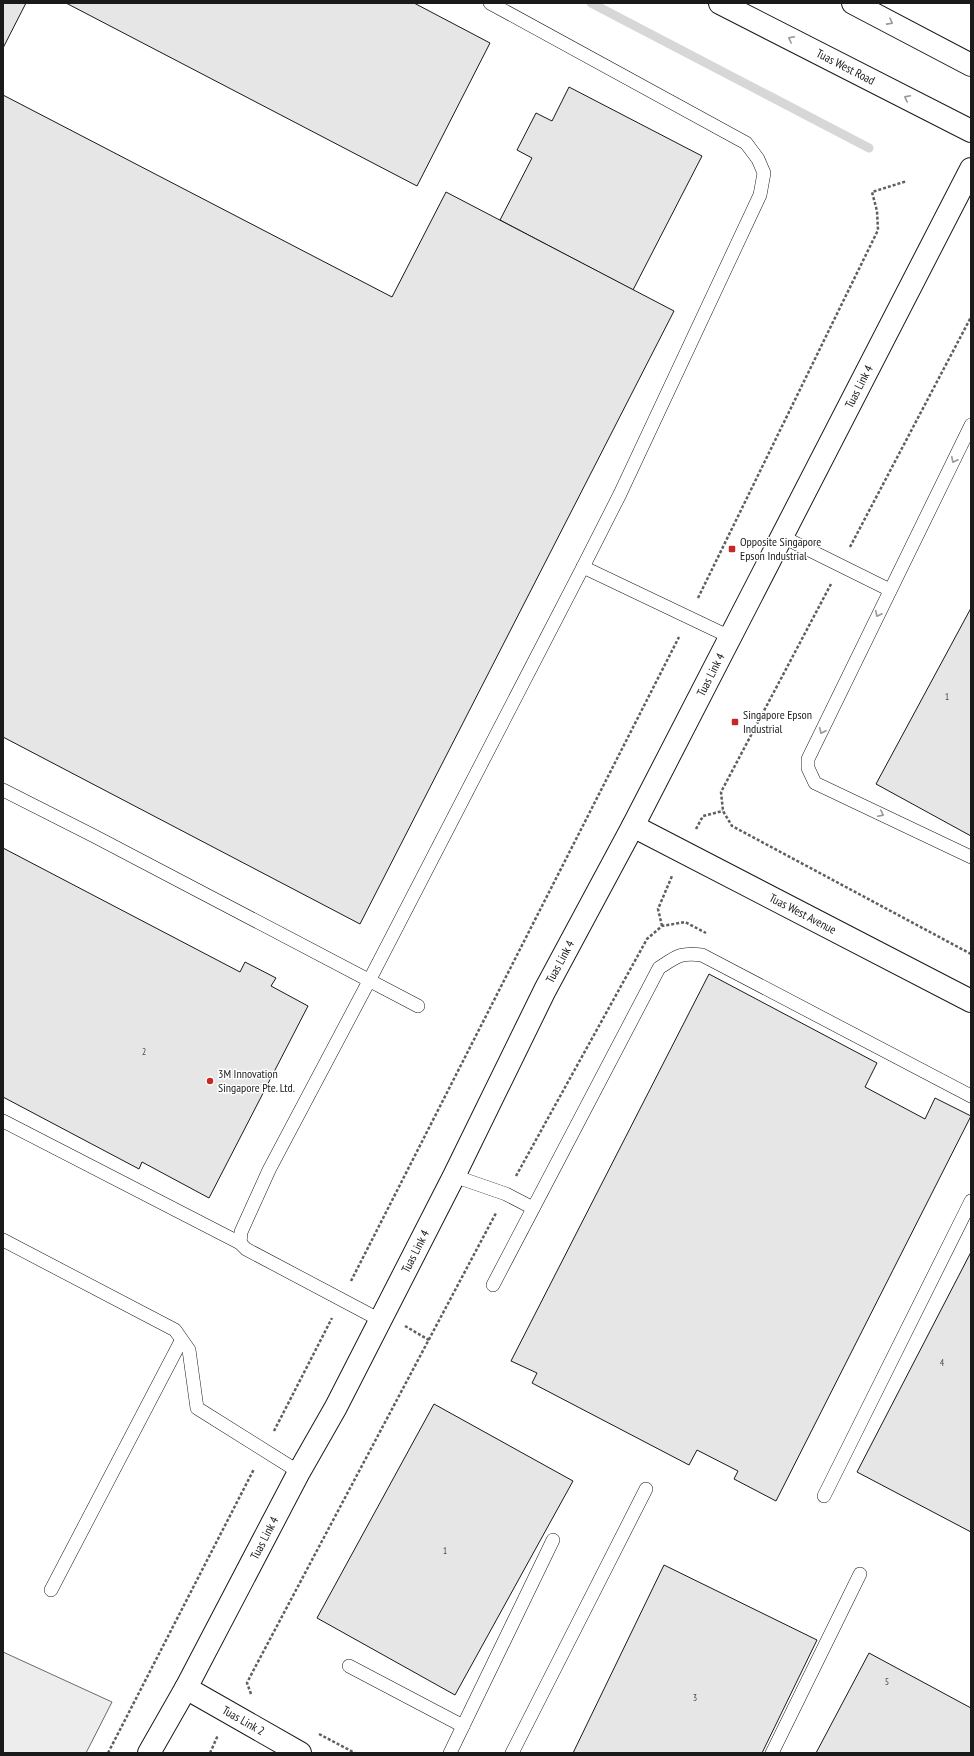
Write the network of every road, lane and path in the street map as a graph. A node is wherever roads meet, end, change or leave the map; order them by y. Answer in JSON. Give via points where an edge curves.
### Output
{"nodes":[{"id":1,"x":490,"y":3,"type":"edge"},
{"id":2,"x":720,"y":3,"type":"edge"},
{"id":3,"x":853,"y":3,"type":"edge"},
{"id":4,"x":971,"y":65,"type":"edge"},
{"id":5,"x":971,"y":131,"type":"edge"},
{"id":6,"x":971,"y":169,"type":"edge"},
{"id":7,"x":907,"y":181,"type":"dead end"},
{"id":8,"x":971,"y":425,"type":"edge"},
{"id":9,"x":781,"y":536,"type":"junction"},
{"id":10,"x":583,"y":567,"type":"junction"},
{"id":11,"x":890,"y":590,"type":"junction"},
{"id":12,"x":689,"y":617,"type":"junction"},
{"id":13,"x":730,"y":637,"type":"junction"},
{"id":14,"x":3,"y":790,"type":"edge"},
{"id":15,"x":634,"y":826,"type":"junction"},
{"id":16,"x":971,"y":857,"type":"edge"},
{"id":17,"x":713,"y":936,"type":"dead end"},
{"id":18,"x":369,"y":981,"type":"junction"},
{"id":19,"x":971,"y":1001,"type":"edge"},
{"id":20,"x":418,"y":1006,"type":"dead end"},
{"id":21,"x":971,"y":1096,"type":"edge"},
{"id":22,"x":3,"y":1121,"type":"edge"},
{"id":23,"x":454,"y":1176,"type":"junction"},
{"id":24,"x":506,"y":1194,"type":"junction"},
{"id":25,"x":971,"y":1201,"type":"edge"},
{"id":26,"x":533,"y":1208,"type":"junction"},
{"id":27,"x":3,"y":1240,"type":"edge"},
{"id":28,"x":240,"y":1243,"type":"junction"},
{"id":29,"x":493,"y":1285,"type":"dead end"},
{"id":30,"x":342,"y":1300,"type":"junction"},
{"id":31,"x":380,"y":1320,"type":"junction"},
{"id":32,"x":181,"y":1340,"type":"junction"},
{"id":33,"x":264,"y":1450,"type":"junction"},
{"id":34,"x":299,"y":1472,"type":"junction"},
{"id":35,"x":646,"y":1489,"type":"dead end"},
{"id":36,"x":824,"y":1496,"type":"dead end"},
{"id":37,"x":553,"y":1540,"type":"dead end"},
{"id":38,"x":860,"y":1574,"type":"dead end"},
{"id":39,"x":51,"y":1590,"type":"dead end"},
{"id":40,"x":349,"y":1666,"type":"dead end"},
{"id":41,"x":252,"y":1673,"type":"dead end"},
{"id":42,"x":186,"y":1688,"type":"junction"},
{"id":43,"x":463,"y":1726,"type":"junction"},
{"id":44,"x":514,"y":1752,"type":"edge"},
{"id":45,"x":108,"y":1753,"type":"edge"},
{"id":46,"x":149,"y":1753,"type":"edge"},
{"id":47,"x":300,"y":1753,"type":"edge"},
{"id":48,"x":450,"y":1753,"type":"edge"},
{"id":49,"x":772,"y":1753,"type":"edge"}],
"edges":[{"from":1,"to":10,"type":"lane","via":[[746,143],[758,159],[764,173],[760,195],[620,494]]},
{"from":5,"to":2,"type":"street","name":"Tuas West Road","one_way":true},
{"from":3,"to":4,"type":"street","one_way":true},
{"from":6,"to":9,"type":"street","name":"Tuas Link 4"},
{"from":7,"to":12,"type":"path","via":[[872,192],[878,230]]},
{"from":8,"to":11,"type":"lane","one_way":true},
{"from":9,"to":11,"type":"lane"},
{"from":9,"to":13,"type":"street","name":"Tuas Link 4"},
{"from":10,"to":12,"type":"lane"},
{"from":10,"to":18,"type":"lane"},
{"from":11,"to":16,"type":"lane","one_way":true,"via":[[808,759],[808,768],[815,783]]},
{"from":12,"to":13,"type":"lane"},
{"from":12,"to":30,"type":"path"},
{"from":13,"to":15,"type":"street","name":"Tuas Link 4"},
{"from":14,"to":18,"type":"lane"},
{"from":15,"to":19,"type":"street","name":"Tuas West Avenue"},
{"from":15,"to":23,"type":"street","name":"Tuas Link 4","via":[[545,990]]},
{"from":17,"to":24,"type":"path","via":[[685,922],[662,926],[647,939]]},
{"from":18,"to":20,"type":"lane"},
{"from":18,"to":28,"type":"lane","via":[[270,1170],[242,1232]]},
{"from":21,"to":26,"type":"lane","via":[[702,955],[686,953],[659,968]]},
{"from":22,"to":28,"type":"lane"},
{"from":23,"to":24,"type":"lane"},
{"from":23,"to":31,"type":"street","name":"Tuas Link 4"},
{"from":24,"to":26,"type":"lane"},
{"from":24,"to":41,"type":"path"},
{"from":25,"to":36,"type":"lane"},
{"from":26,"to":29,"type":"lane"},
{"from":27,"to":32,"type":"lane","via":[[175,1330]]},
{"from":28,"to":30,"type":"lane","via":[[246,1250]]},
{"from":30,"to":31,"type":"lane"},
{"from":30,"to":33,"type":"path"},
{"from":31,"to":34,"type":"street","name":"Tuas Link 4","via":[[336,1407]]},
{"from":32,"to":33,"type":"lane","via":[[189,1350],[197,1408]]},
{"from":32,"to":39,"type":"lane"},
{"from":33,"to":34,"type":"lane"},
{"from":33,"to":45,"type":"path"},
{"from":34,"to":42,"type":"street","name":"Tuas Link 4"},
{"from":35,"to":44,"type":"lane"},
{"from":37,"to":43,"type":"lane"},
{"from":38,"to":49,"type":"lane"},
{"from":40,"to":43,"type":"lane"},
{"from":42,"to":46,"type":"street","name":"Tuas Link 4"},
{"from":42,"to":47,"type":"street","name":"Tuas Link 2"},
{"from":43,"to":48,"type":"lane"}]}
